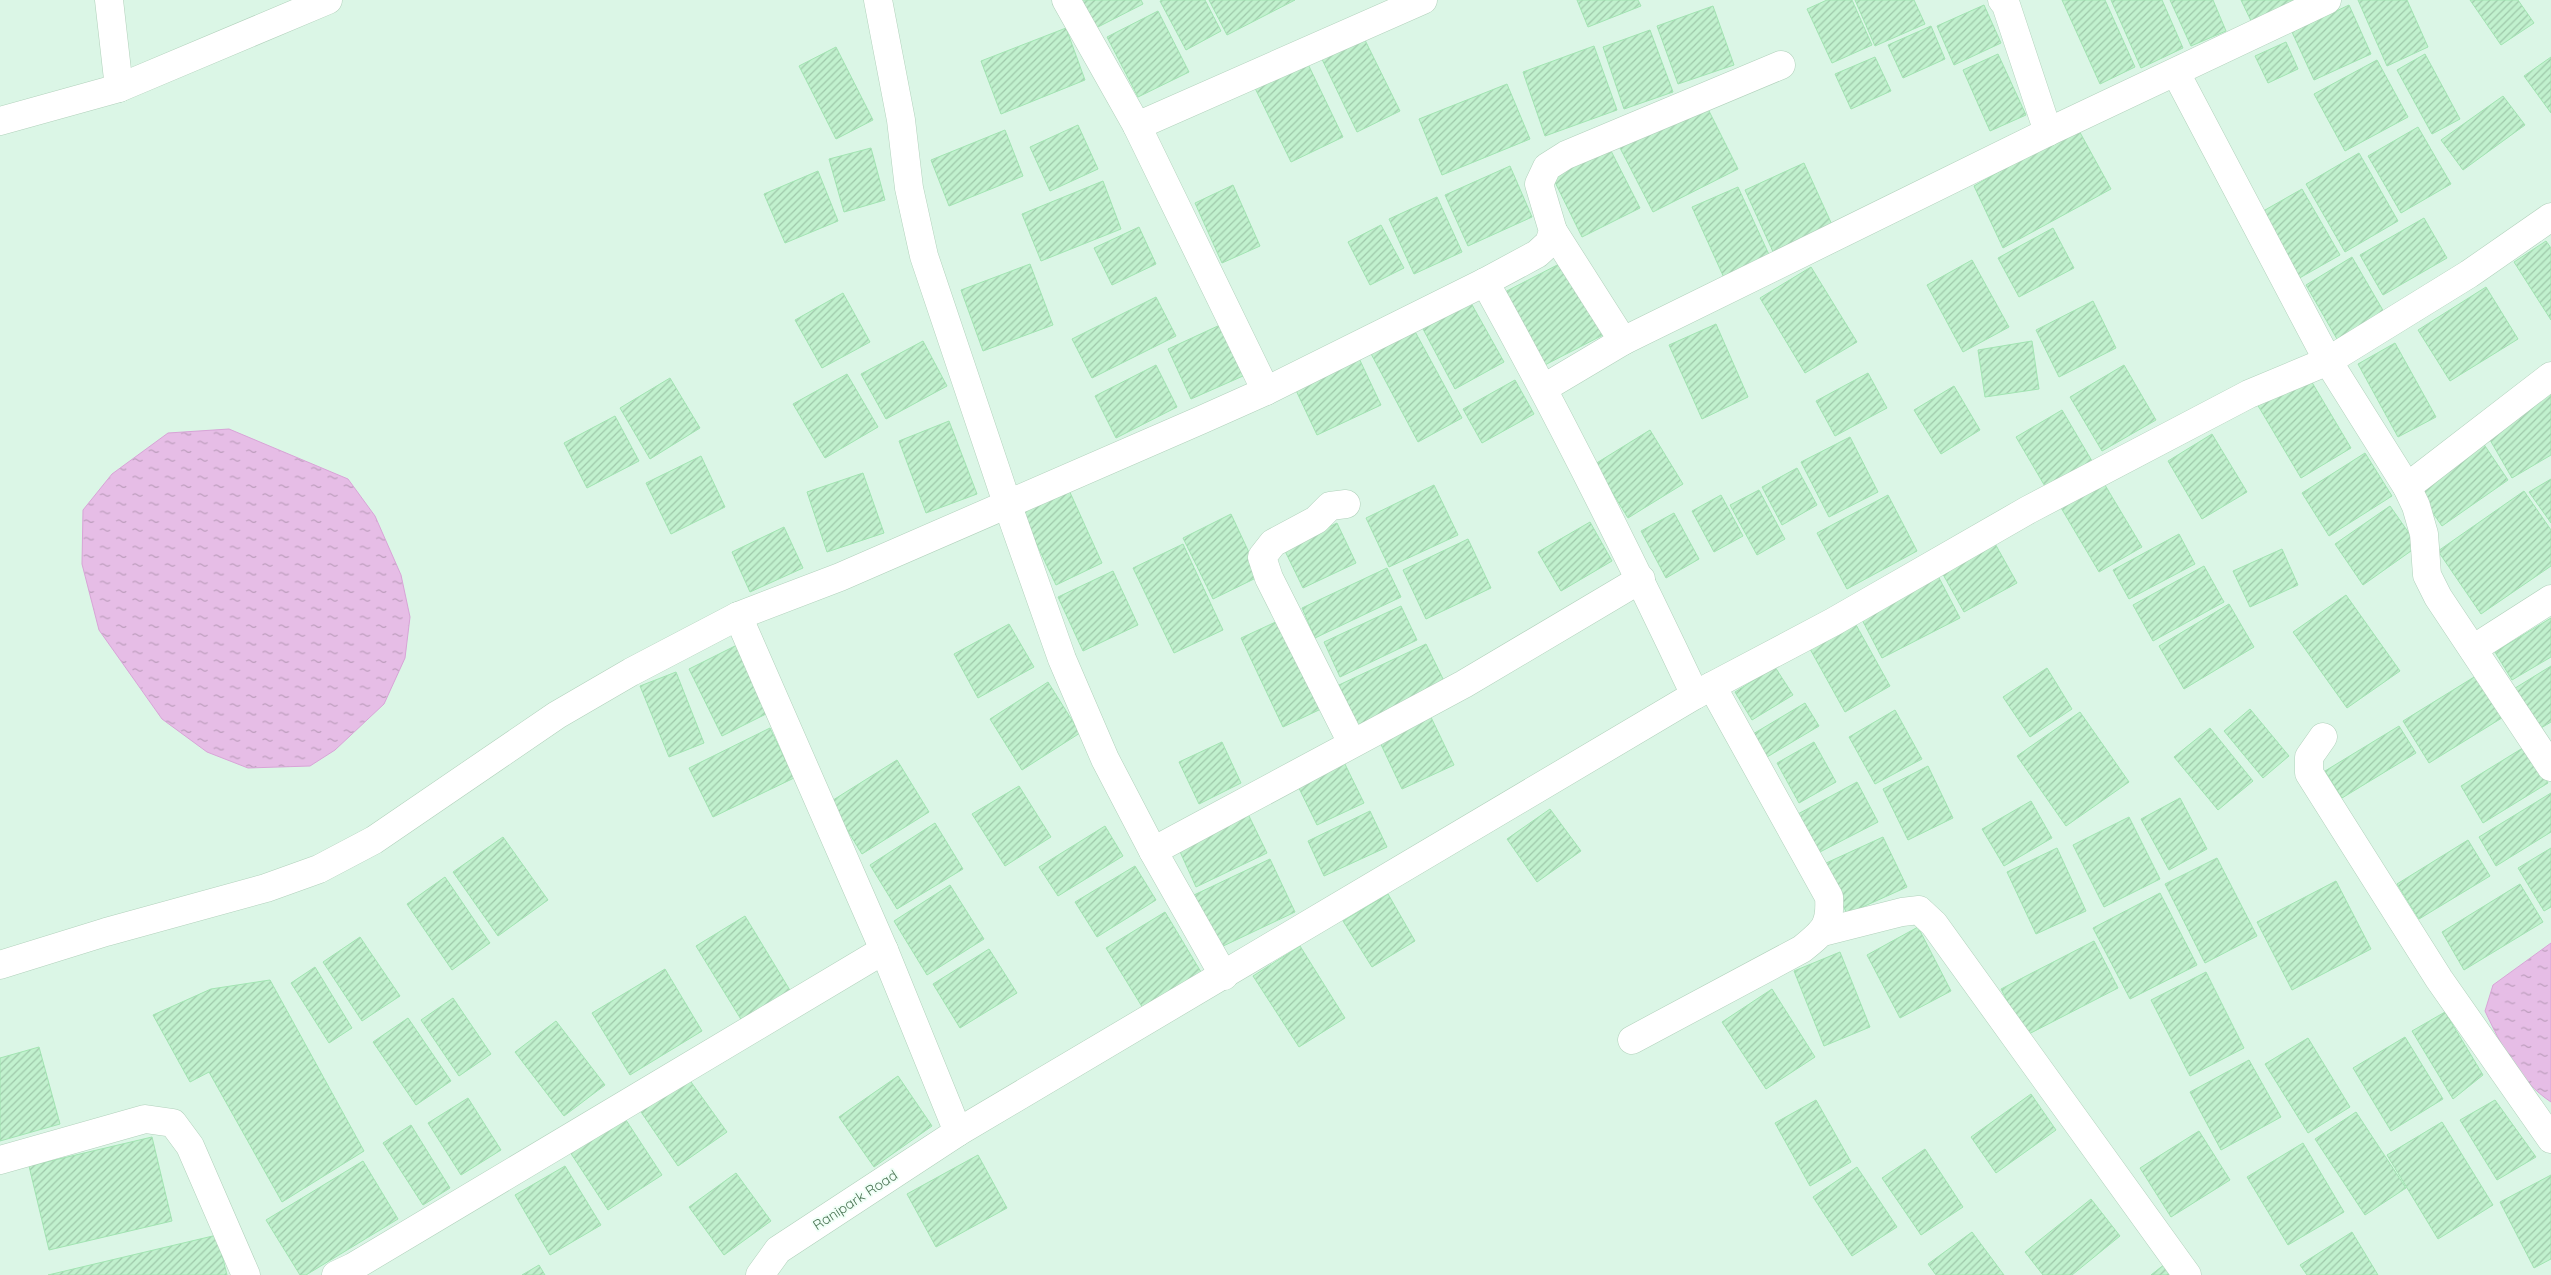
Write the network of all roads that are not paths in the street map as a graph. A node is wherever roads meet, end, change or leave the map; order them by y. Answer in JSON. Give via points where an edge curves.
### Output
{"nodes":[{"id":1,"x":109,"y":0,"type":"edge"},
{"id":2,"x":328,"y":0,"type":"edge"},
{"id":3,"x":878,"y":0,"type":"edge"},
{"id":4,"x":1066,"y":0,"type":"edge"},
{"id":5,"x":1423,"y":0,"type":"edge"},
{"id":6,"x":2002,"y":0,"type":"edge"},
{"id":7,"x":2327,"y":0,"type":"edge"},
{"id":8,"x":1781,"y":65,"type":"dead end"},
{"id":9,"x":2176,"y":73,"type":"junction"},
{"id":10,"x":119,"y":88,"type":"junction"},
{"id":11,"x":0,"y":121,"type":"edge"},
{"id":12,"x":1137,"y":126,"type":"junction"},
{"id":13,"x":2048,"y":132,"type":"junction"},
{"id":14,"x":2551,"y":217,"type":"edge"},
{"id":15,"x":1553,"y":231,"type":"junction"},
{"id":16,"x":1485,"y":282,"type":"junction"},
{"id":17,"x":1623,"y":341,"type":"junction"},
{"id":18,"x":2328,"y":361,"type":"junction"},
{"id":19,"x":2551,"y":376,"type":"edge"},
{"id":20,"x":1544,"y":388,"type":"junction"},
{"id":21,"x":1266,"y":391,"type":"junction"},
{"id":22,"x":2407,"y":487,"type":"junction"},
{"id":23,"x":1346,"y":504,"type":"dead end"},
{"id":24,"x":1008,"y":506,"type":"junction"},
{"id":25,"x":1640,"y":579,"type":"junction"},
{"id":26,"x":2551,"y":599,"type":"edge"},
{"id":27,"x":738,"y":616,"type":"junction"},
{"id":28,"x":2473,"y":649,"type":"junction"},
{"id":29,"x":1704,"y":690,"type":"junction"},
{"id":30,"x":2323,"y":737,"type":"dead end"},
{"id":31,"x":1352,"y":743,"type":"junction"},
{"id":32,"x":2551,"y":767,"type":"edge"},
{"id":33,"x":1153,"y":851,"type":"junction"},
{"id":34,"x":1823,"y":932,"type":"junction"},
{"id":35,"x":884,"y":950,"type":"junction"},
{"id":36,"x":0,"y":965,"type":"edge"},
{"id":37,"x":1224,"y":976,"type":"junction"},
{"id":38,"x":1632,"y":1040,"type":"dead end"},
{"id":39,"x":958,"y":1132,"type":"junction"},
{"id":40,"x":2551,"y":1139,"type":"edge"},
{"id":41,"x":0,"y":1160,"type":"edge"},
{"id":42,"x":349,"y":1272,"type":"edge"},
{"id":43,"x":246,"y":1275,"type":"edge"},
{"id":44,"x":760,"y":1275,"type":"edge"},
{"id":45,"x":2187,"y":1275,"type":"edge"}],
"edges":[{"from":1,"to":10,"type":"street"},
{"from":2,"to":10,"type":"street"},
{"from":3,"to":24,"type":"street","via":[[902,120],[909,188],[924,256]]},
{"from":4,"to":12,"type":"street"},
{"from":5,"to":12,"type":"street"},
{"from":6,"to":13,"type":"street"},
{"from":7,"to":9,"type":"street"},
{"from":8,"to":15,"type":"street","via":[[1566,155],[1547,167],[1539,184]]},
{"from":9,"to":13,"type":"street"},
{"from":9,"to":18,"type":"street"},
{"from":10,"to":11,"type":"street"},
{"from":12,"to":21,"type":"street"},
{"from":13,"to":17,"type":"street"},
{"from":14,"to":18,"type":"street","name":"Ranipark Road","via":[[2469,274]]},
{"from":15,"to":16,"type":"street","via":[[1549,243],[1537,254]]},
{"from":15,"to":17,"type":"street"},
{"from":16,"to":20,"type":"street"},
{"from":16,"to":21,"type":"street"},
{"from":17,"to":20,"type":"street"},
{"from":18,"to":22,"type":"street"},
{"from":18,"to":29,"type":"street","name":"Ranipark Road","via":[[2249,394],[2028,510],[1833,622]]},
{"from":19,"to":22,"type":"street"},
{"from":20,"to":25,"type":"street"},
{"from":21,"to":24,"type":"street"},
{"from":22,"to":28,"type":"street","via":[[2424,534],[2427,575]]},
{"from":23,"to":31,"type":"street","via":[[1330,506],[1316,520],[1273,543],[1262,557],[1269,578]]},
{"from":24,"to":27,"type":"street"},
{"from":24,"to":33,"type":"street","via":[[1062,659],[1105,758]]},
{"from":25,"to":29,"type":"street"},
{"from":25,"to":31,"type":"street","via":[[1464,684]]},
{"from":26,"to":28,"type":"street"},
{"from":27,"to":35,"type":"street"},
{"from":27,"to":36,"type":"street","via":[[557,715],[374,840],[319,869],[266,888]]},
{"from":28,"to":32,"type":"street"},
{"from":29,"to":34,"type":"street","via":[[1829,897],[1830,916]]},
{"from":29,"to":37,"type":"street","name":"Ranipark Road"},
{"from":30,"to":40,"type":"street","via":[[2309,757],[2309,773],[2439,979]]},
{"from":31,"to":33,"type":"street"},
{"from":33,"to":37,"type":"street"},
{"from":34,"to":38,"type":"street","via":[[1802,949]]},
{"from":34,"to":45,"type":"street","via":[[1919,910],[1940,932]]},
{"from":35,"to":39,"type":"street"},
{"from":35,"to":42,"type":"street"},
{"from":37,"to":39,"type":"street","name":"Ranipark Road"},
{"from":39,"to":44,"type":"street","name":"Ranipark Road","via":[[778,1250]]},
{"from":41,"to":43,"type":"street","via":[[144,1119],[174,1123],[190,1146]]}]}
